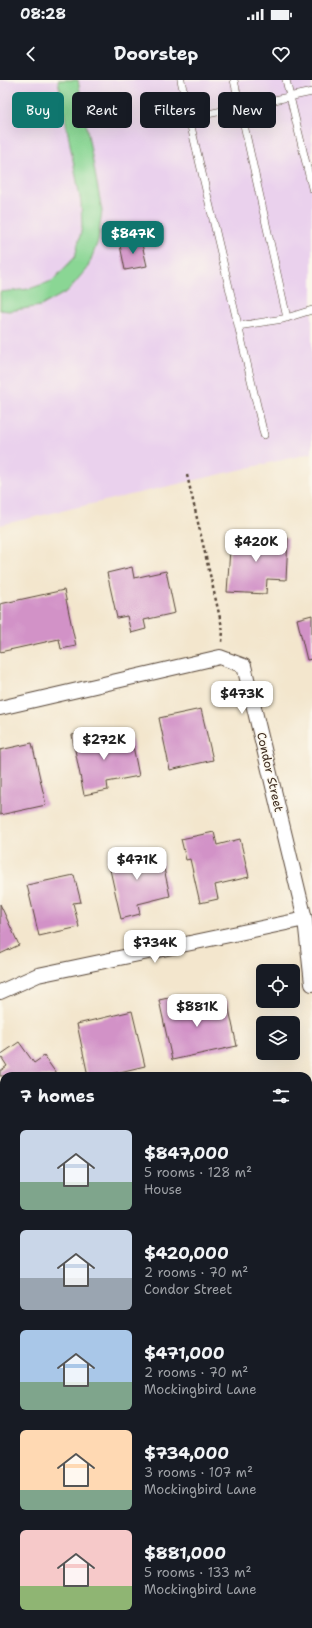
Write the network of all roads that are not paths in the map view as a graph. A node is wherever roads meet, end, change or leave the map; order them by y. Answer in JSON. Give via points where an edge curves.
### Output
{"nodes":[{"id":1,"x":181,"y":80,"type":"edge"},
{"id":2,"x":234,"y":80,"type":"edge"},
{"id":3,"x":286,"y":80,"type":"edge"},
{"id":4,"x":183,"y":92,"type":"edge"},
{"id":5,"x":237,"y":92,"type":"edge"},
{"id":6,"x":312,"y":92,"type":"edge"},
{"id":7,"x":289,"y":97,"type":"junction"},
{"id":8,"x":276,"y":100,"type":"edge"},
{"id":9,"x":190,"y":128,"type":"edge"},
{"id":10,"x":245,"y":128,"type":"edge"},
{"id":11,"x":312,"y":188,"type":"edge"},
{"id":12,"x":312,"y":310,"type":"edge"},
{"id":13,"x":287,"y":318,"type":"junction"},
{"id":14,"x":238,"y":326,"type":"junction"},
{"id":15,"x":264,"y":435,"type":"dead end"},
{"id":16,"x":0,"y":708,"type":"edge"},
{"id":17,"x":305,"y":919,"type":"junction"},
{"id":18,"x":312,"y":984,"type":"edge"},
{"id":19,"x":0,"y":992,"type":"edge"}],
"edges":[{"from":1,"to":4,"type":"lane"},
{"from":2,"to":5,"type":"lane"},
{"from":3,"to":7,"type":"lane"},
{"from":6,"to":7,"type":"lane"},
{"from":7,"to":8,"type":"lane"},
{"from":7,"to":11,"type":"lane"},
{"from":9,"to":14,"type":"lane"},
{"from":10,"to":13,"type":"lane"},
{"from":12,"to":13,"type":"lane"},
{"from":13,"to":14,"type":"lane"},
{"from":14,"to":15,"type":"lane"},
{"from":16,"to":17,"type":"street","name":"Condor Street","via":[[220,657],[244,666]]},
{"from":17,"to":18,"type":"street","name":"Condor Street"},
{"from":17,"to":19,"type":"street","via":[[38,975]]}]}
